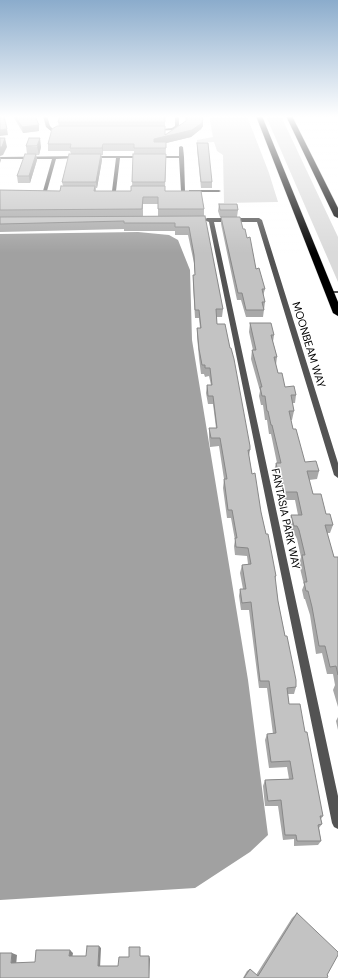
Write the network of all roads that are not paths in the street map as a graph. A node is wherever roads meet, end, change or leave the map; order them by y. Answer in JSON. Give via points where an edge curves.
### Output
{"nodes":[{"id":1,"x":53,"y":162,"type":"edge"},
{"id":2,"x":117,"y":162,"type":"edge"},
{"id":3,"x":182,"y":162,"type":"edge"},
{"id":4,"x":278,"y":162,"type":"edge"},
{"id":5,"x":311,"y":162,"type":"edge"},
{"id":6,"x":38,"y":191,"type":"edge"},
{"id":7,"x":45,"y":191,"type":"junction"},
{"id":8,"x":53,"y":191,"type":"edge"},
{"id":9,"x":107,"y":191,"type":"edge"},
{"id":10,"x":114,"y":191,"type":"junction"},
{"id":11,"x":122,"y":191,"type":"edge"},
{"id":12,"x":176,"y":191,"type":"edge"},
{"id":13,"x":184,"y":191,"type":"junction"},
{"id":14,"x":219,"y":191,"type":"dead end"},
{"id":15,"x":338,"y":216,"type":"edge"},
{"id":16,"x":259,"y":220,"type":"joint"},
{"id":17,"x":334,"y":292,"type":"edge"},
{"id":18,"x":338,"y":313,"type":"edge"},
{"id":19,"x":338,"y":475,"type":"edge"},
{"id":20,"x":338,"y":823,"type":"edge"}],
"edges":[{"from":1,"to":7,"type":"street"},
{"from":2,"to":10,"type":"street"},
{"from":3,"to":13,"type":"street"},
{"from":4,"to":17,"type":"highway"},
{"from":5,"to":15,"type":"highway"},
{"from":6,"to":7,"type":"street"},
{"from":7,"to":8,"type":"street"},
{"from":9,"to":10,"type":"street"},
{"from":10,"to":11,"type":"street"},
{"from":12,"to":13,"type":"street"},
{"from":13,"to":14,"type":"street"},
{"from":16,"to":19,"type":"street","name":"MOONBEAM WAY"},
{"from":16,"to":20,"type":"street","name":"FANTASIA PARK WAY","via":[[207,220]]},
{"from":17,"to":18,"type":"highway"}]}
